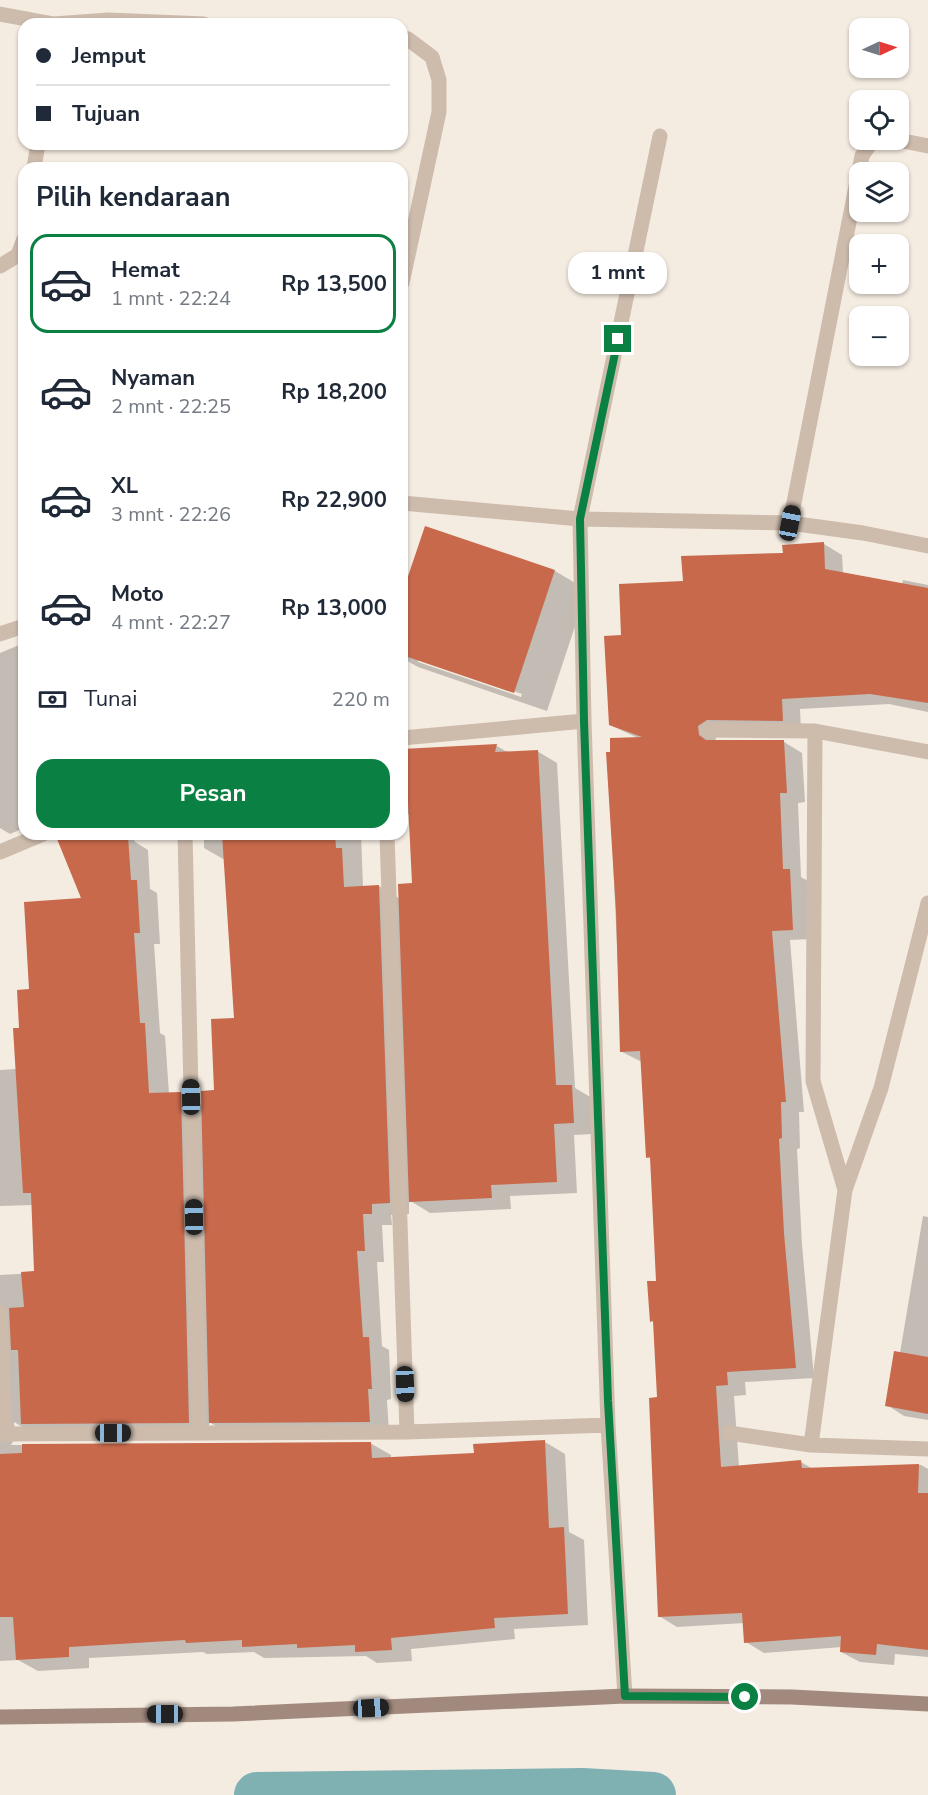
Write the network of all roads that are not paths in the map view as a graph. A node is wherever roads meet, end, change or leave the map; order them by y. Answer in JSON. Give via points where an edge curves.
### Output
{"nodes":[{"id":1,"x":0,"y":14,"type":"edge"},
{"id":2,"x":22,"y":18,"type":"edge"},
{"id":3,"x":408,"y":39,"type":"edge"},
{"id":4,"x":660,"y":136,"type":"dead end"},
{"id":5,"x":909,"y":142,"type":"edge"},
{"id":6,"x":928,"y":146,"type":"edge"},
{"id":7,"x":866,"y":150,"type":"edge"},
{"id":8,"x":18,"y":255,"type":"edge"},
{"id":9,"x":408,"y":255,"type":"edge"},
{"id":10,"x":0,"y":266,"type":"edge"},
{"id":11,"x":408,"y":504,"type":"edge"},
{"id":12,"x":580,"y":519,"type":"junction"},
{"id":13,"x":790,"y":523,"type":"junction"},
{"id":14,"x":928,"y":546,"type":"edge"},
{"id":15,"x":18,"y":628,"type":"edge"},
{"id":16,"x":0,"y":634,"type":"edge"},
{"id":17,"x":584,"y":721,"type":"junction"},
{"id":18,"x":707,"y":730,"type":"dead end"},
{"id":19,"x":815,"y":731,"type":"junction"},
{"id":20,"x":408,"y":737,"type":"edge"},
{"id":21,"x":928,"y":752,"type":"edge"},
{"id":22,"x":29,"y":840,"type":"edge"},
{"id":23,"x":185,"y":840,"type":"edge"},
{"id":24,"x":387,"y":840,"type":"edge"},
{"id":25,"x":0,"y":852,"type":"edge"},
{"id":26,"x":928,"y":903,"type":"edge"},
{"id":27,"x":845,"y":1190,"type":"junction"},
{"id":28,"x":0,"y":1312,"type":"edge"},
{"id":29,"x":609,"y":1425,"type":"junction"},
{"id":30,"x":407,"y":1431,"type":"junction"},
{"id":31,"x":199,"y":1433,"type":"junction"},
{"id":32,"x":729,"y":1433,"type":"dead end"},
{"id":33,"x":3,"y":1434,"type":"edge"},
{"id":34,"x":811,"y":1445,"type":"junction"},
{"id":35,"x":928,"y":1449,"type":"edge"},
{"id":36,"x":625,"y":1696,"type":"junction"},
{"id":37,"x":928,"y":1704,"type":"edge"},
{"id":38,"x":0,"y":1717,"type":"edge"}],
"edges":[{"from":1,"to":2,"type":"street"},
{"from":3,"to":9,"type":"street","via":[[432,57],[439,80],[439,112]]},
{"from":4,"to":12,"type":"street"},
{"from":5,"to":6,"type":"street"},
{"from":7,"to":13,"type":"street"},
{"from":8,"to":10,"type":"street"},
{"from":11,"to":12,"type":"street"},
{"from":12,"to":13,"type":"street"},
{"from":12,"to":17,"type":"street"},
{"from":13,"to":14,"type":"street"},
{"from":15,"to":16,"type":"street"},
{"from":17,"to":20,"type":"street"},
{"from":17,"to":29,"type":"street"},
{"from":18,"to":19,"type":"street"},
{"from":19,"to":21,"type":"street"},
{"from":19,"to":27,"type":"street","via":[[813,1081]]},
{"from":22,"to":25,"type":"street"},
{"from":23,"to":31,"type":"street"},
{"from":24,"to":30,"type":"street"},
{"from":26,"to":27,"type":"street","via":[[881,1088]]},
{"from":27,"to":34,"type":"street"},
{"from":28,"to":33,"type":"street"},
{"from":29,"to":30,"type":"street"},
{"from":29,"to":36,"type":"street"},
{"from":30,"to":31,"type":"street"},
{"from":31,"to":33,"type":"street"},
{"from":32,"to":34,"type":"street"},
{"from":34,"to":35,"type":"street"},
{"from":36,"to":37,"type":"street","via":[[792,1697]]},
{"from":36,"to":38,"type":"street","via":[[233,1714]]}]}
